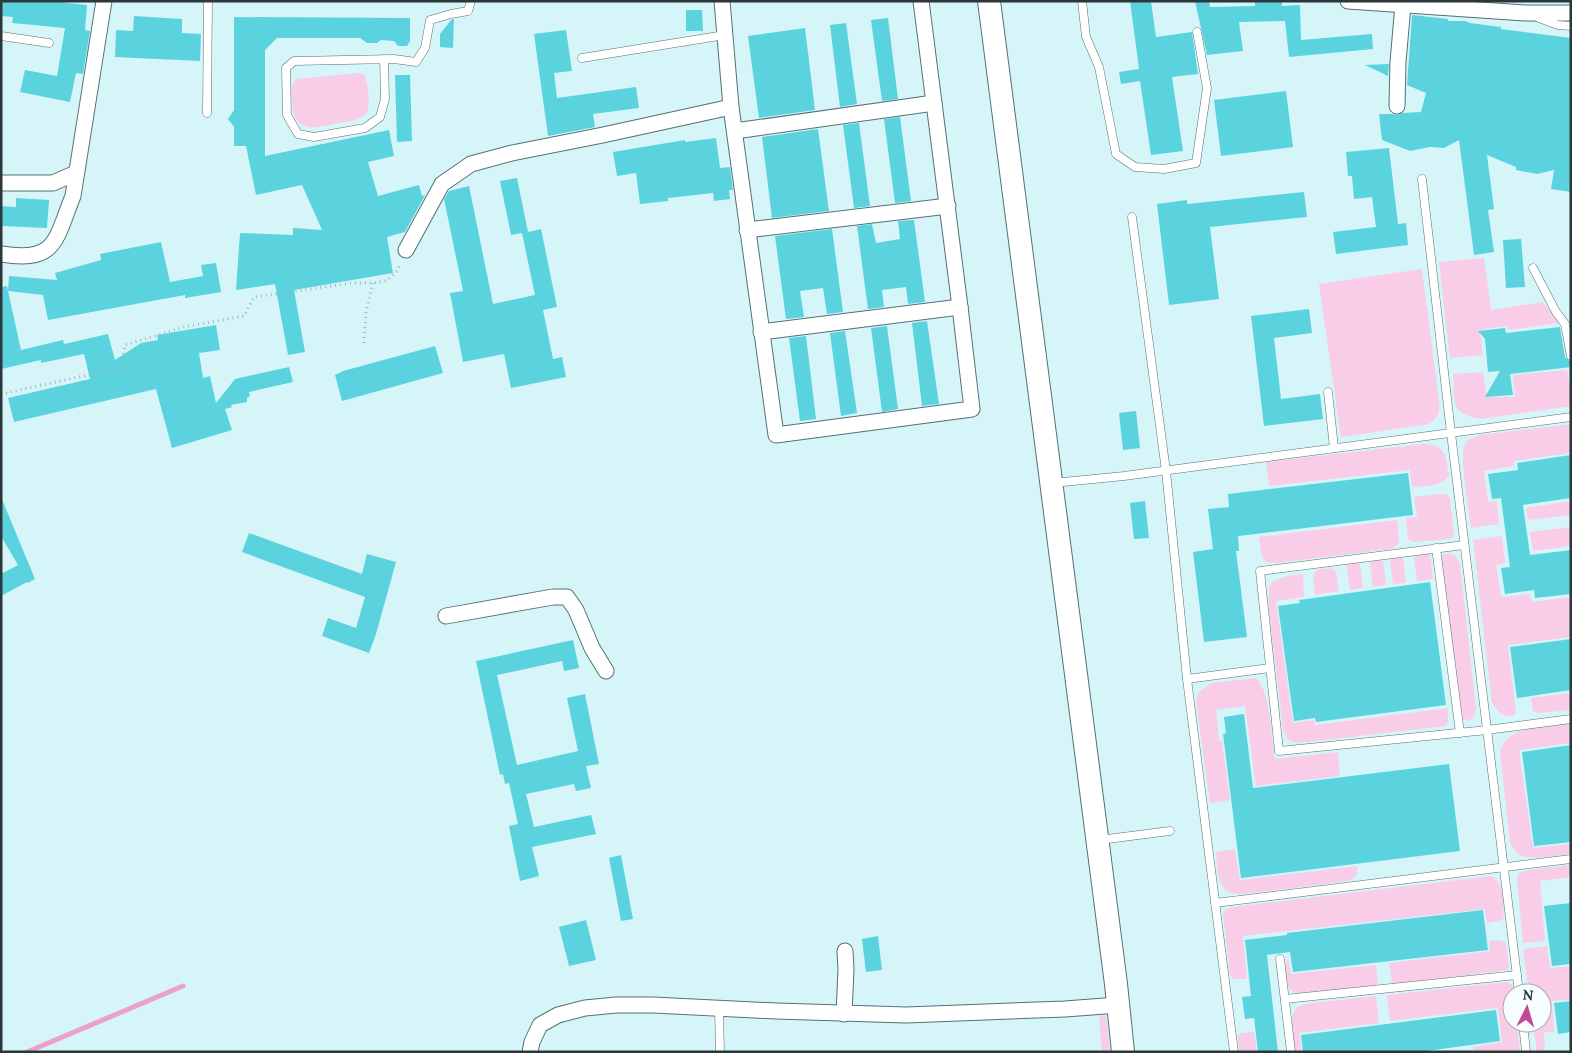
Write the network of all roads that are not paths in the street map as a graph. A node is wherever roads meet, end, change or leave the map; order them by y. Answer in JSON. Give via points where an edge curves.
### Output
{"nodes":[{"id":1,"x":104,"y":1,"type":"edge"},
{"id":2,"x":208,"y":1,"type":"edge"},
{"id":3,"x":471,"y":1,"type":"edge"},
{"id":4,"x":722,"y":1,"type":"edge"},
{"id":5,"x":921,"y":1,"type":"edge"},
{"id":6,"x":989,"y":1,"type":"edge"},
{"id":7,"x":1082,"y":1,"type":"edge"},
{"id":8,"x":1348,"y":1,"type":"edge"},
{"id":9,"x":1403,"y":5,"type":"junction"},
{"id":10,"x":1525,"y":13,"type":"junction"},
{"id":11,"x":1571,"y":14,"type":"edge"},
{"id":12,"x":1571,"y":26,"type":"edge"},
{"id":13,"x":1197,"y":32,"type":"dead end"},
{"id":14,"x":724,"y":35,"type":"junction"},
{"id":15,"x":1,"y":36,"type":"edge"},
{"id":16,"x":49,"y":43,"type":"dead end"},
{"id":17,"x":582,"y":58,"type":"dead end"},
{"id":18,"x":384,"y":59,"type":"junction"},
{"id":19,"x":934,"y":103,"type":"junction"},
{"id":20,"x":1397,"y":106,"type":"dead end"},
{"id":21,"x":730,"y":107,"type":"junction"},
{"id":22,"x":207,"y":113,"type":"dead end"},
{"id":23,"x":735,"y":131,"type":"junction"},
{"id":24,"x":76,"y":173,"type":"junction"},
{"id":25,"x":1422,"y":179,"type":"dead end"},
{"id":26,"x":1,"y":183,"type":"edge"},
{"id":27,"x":948,"y":206,"type":"junction"},
{"id":28,"x":1132,"y":217,"type":"dead end"},
{"id":29,"x":747,"y":230,"type":"junction"},
{"id":30,"x":406,"y":250,"type":"road end"},
{"id":31,"x":1,"y":254,"type":"edge"},
{"id":32,"x":1533,"y":268,"type":"dead end"},
{"id":33,"x":960,"y":307,"type":"junction"},
{"id":34,"x":761,"y":332,"type":"junction"},
{"id":35,"x":1571,"y":356,"type":"edge"},
{"id":36,"x":1328,"y":392,"type":"dead end"},
{"id":37,"x":1571,"y":417,"type":"edge"},
{"id":38,"x":1450,"y":433,"type":"junction"},
{"id":39,"x":1334,"y":448,"type":"junction"},
{"id":40,"x":1166,"y":471,"type":"junction"},
{"id":41,"x":1051,"y":483,"type":"junction"},
{"id":42,"x":1464,"y":545,"type":"junction"},
{"id":43,"x":1436,"y":548,"type":"junction"},
{"id":44,"x":446,"y":616,"type":"dead end"},
{"id":45,"x":1270,"y":668,"type":"junction"},
{"id":46,"x":606,"y":671,"type":"dead end"},
{"id":47,"x":1187,"y":679,"type":"junction"},
{"id":48,"x":1571,"y":719,"type":"edge"},
{"id":49,"x":1487,"y":730,"type":"junction"},
{"id":50,"x":1460,"y":733,"type":"junction"},
{"id":51,"x":1170,"y":831,"type":"dead end"},
{"id":52,"x":1097,"y":840,"type":"junction"},
{"id":53,"x":1571,"y":859,"type":"edge"},
{"id":54,"x":1504,"y":866,"type":"junction"},
{"id":55,"x":1215,"y":903,"type":"junction"},
{"id":56,"x":845,"y":951,"type":"dead end"},
{"id":57,"x":1280,"y":958,"type":"dead end"},
{"id":58,"x":1517,"y":975,"type":"junction"},
{"id":59,"x":1518,"y":983,"type":"edge"},
{"id":60,"x":1285,"y":999,"type":"junction"},
{"id":61,"x":1118,"y":1005,"type":"junction"},
{"id":62,"x":719,"y":1008,"type":"junction"},
{"id":63,"x":844,"y":1014,"type":"junction"},
{"id":64,"x":1524,"y":1033,"type":"edge"},
{"id":65,"x":530,"y":1052,"type":"edge"},
{"id":66,"x":720,"y":1052,"type":"edge"},
{"id":67,"x":1123,"y":1052,"type":"edge"},
{"id":68,"x":1234,"y":1052,"type":"edge"},
{"id":69,"x":1291,"y":1052,"type":"edge"},
{"id":70,"x":1526,"y":1052,"type":"edge"}],
"edges":[{"from":1,"to":24,"type":"street"},
{"from":2,"to":22,"type":"lane"},
{"from":3,"to":18,"type":"lane","via":[[468,11],[430,20],[425,48],[416,62]]},
{"from":4,"to":14,"type":"street"},
{"from":5,"to":19,"type":"street"},
{"from":6,"to":41,"type":"main road"},
{"from":7,"to":13,"type":"lane","via":[[1086,36],[1099,67],[1116,154],[1135,167],[1164,169],[1196,163],[1207,88]]},
{"from":8,"to":9,"type":"street"},
{"from":9,"to":10,"type":"street"},
{"from":9,"to":20,"type":"street"},
{"from":10,"to":11,"type":"street"},
{"from":10,"to":12,"type":"lane","via":[[1558,25]]},
{"from":14,"to":17,"type":"lane"},
{"from":14,"to":21,"type":"street"},
{"from":15,"to":16,"type":"lane"},
{"from":18,"to":18,"type":"lane","via":[[294,61],[286,68],[287,115],[298,134],[314,137],[365,128],[380,117],[386,99]]},
{"from":19,"to":23,"type":"street"},
{"from":19,"to":27,"type":"street"},
{"from":21,"to":23,"type":"street"},
{"from":21,"to":30,"type":"street","via":[[471,164],[442,184]]},
{"from":23,"to":29,"type":"street"},
{"from":24,"to":26,"type":"street","via":[[54,183]]},
{"from":24,"to":31,"type":"street","via":[[73,196],[52,246],[43,254],[20,257]]},
{"from":25,"to":38,"type":"lane"},
{"from":27,"to":29,"type":"street"},
{"from":27,"to":33,"type":"street"},
{"from":28,"to":40,"type":"lane"},
{"from":29,"to":34,"type":"street"},
{"from":32,"to":35,"type":"lane","via":[[1565,324]]},
{"from":33,"to":34,"type":"street"},
{"from":33,"to":34,"type":"street","via":[[972,409],[776,435]]},
{"from":36,"to":39,"type":"lane"},
{"from":37,"to":38,"type":"lane"},
{"from":38,"to":39,"type":"lane"},
{"from":38,"to":42,"type":"lane"},
{"from":39,"to":40,"type":"lane"},
{"from":40,"to":41,"type":"lane"},
{"from":40,"to":47,"type":"lane"},
{"from":41,"to":52,"type":"main road"},
{"from":42,"to":43,"type":"lane"},
{"from":42,"to":49,"type":"lane"},
{"from":43,"to":45,"type":"lane","via":[[1260,571]]},
{"from":43,"to":50,"type":"lane"},
{"from":44,"to":46,"type":"street","via":[[553,596],[567,597]]},
{"from":45,"to":47,"type":"lane"},
{"from":45,"to":50,"type":"lane","via":[[1279,751]]},
{"from":47,"to":55,"type":"lane"},
{"from":48,"to":49,"type":"lane"},
{"from":49,"to":50,"type":"lane"},
{"from":49,"to":54,"type":"lane"},
{"from":51,"to":52,"type":"lane"},
{"from":52,"to":61,"type":"main road"},
{"from":53,"to":54,"type":"lane"},
{"from":54,"to":55,"type":"lane"},
{"from":54,"to":58,"type":"lane"},
{"from":55,"to":68,"type":"lane"},
{"from":56,"to":63,"type":"street"},
{"from":57,"to":60,"type":"lane"},
{"from":58,"to":59,"type":"lane"},
{"from":58,"to":60,"type":"lane"},
{"from":60,"to":69,"type":"lane"},
{"from":61,"to":63,"type":"street","via":[[906,1015]]},
{"from":61,"to":67,"type":"main road"},
{"from":62,"to":63,"type":"street"},
{"from":62,"to":65,"type":"street","via":[[653,1005],[584,1008],[558,1015],[540,1026]]},
{"from":62,"to":66,"type":"lane"},
{"from":64,"to":70,"type":"lane"}]}
